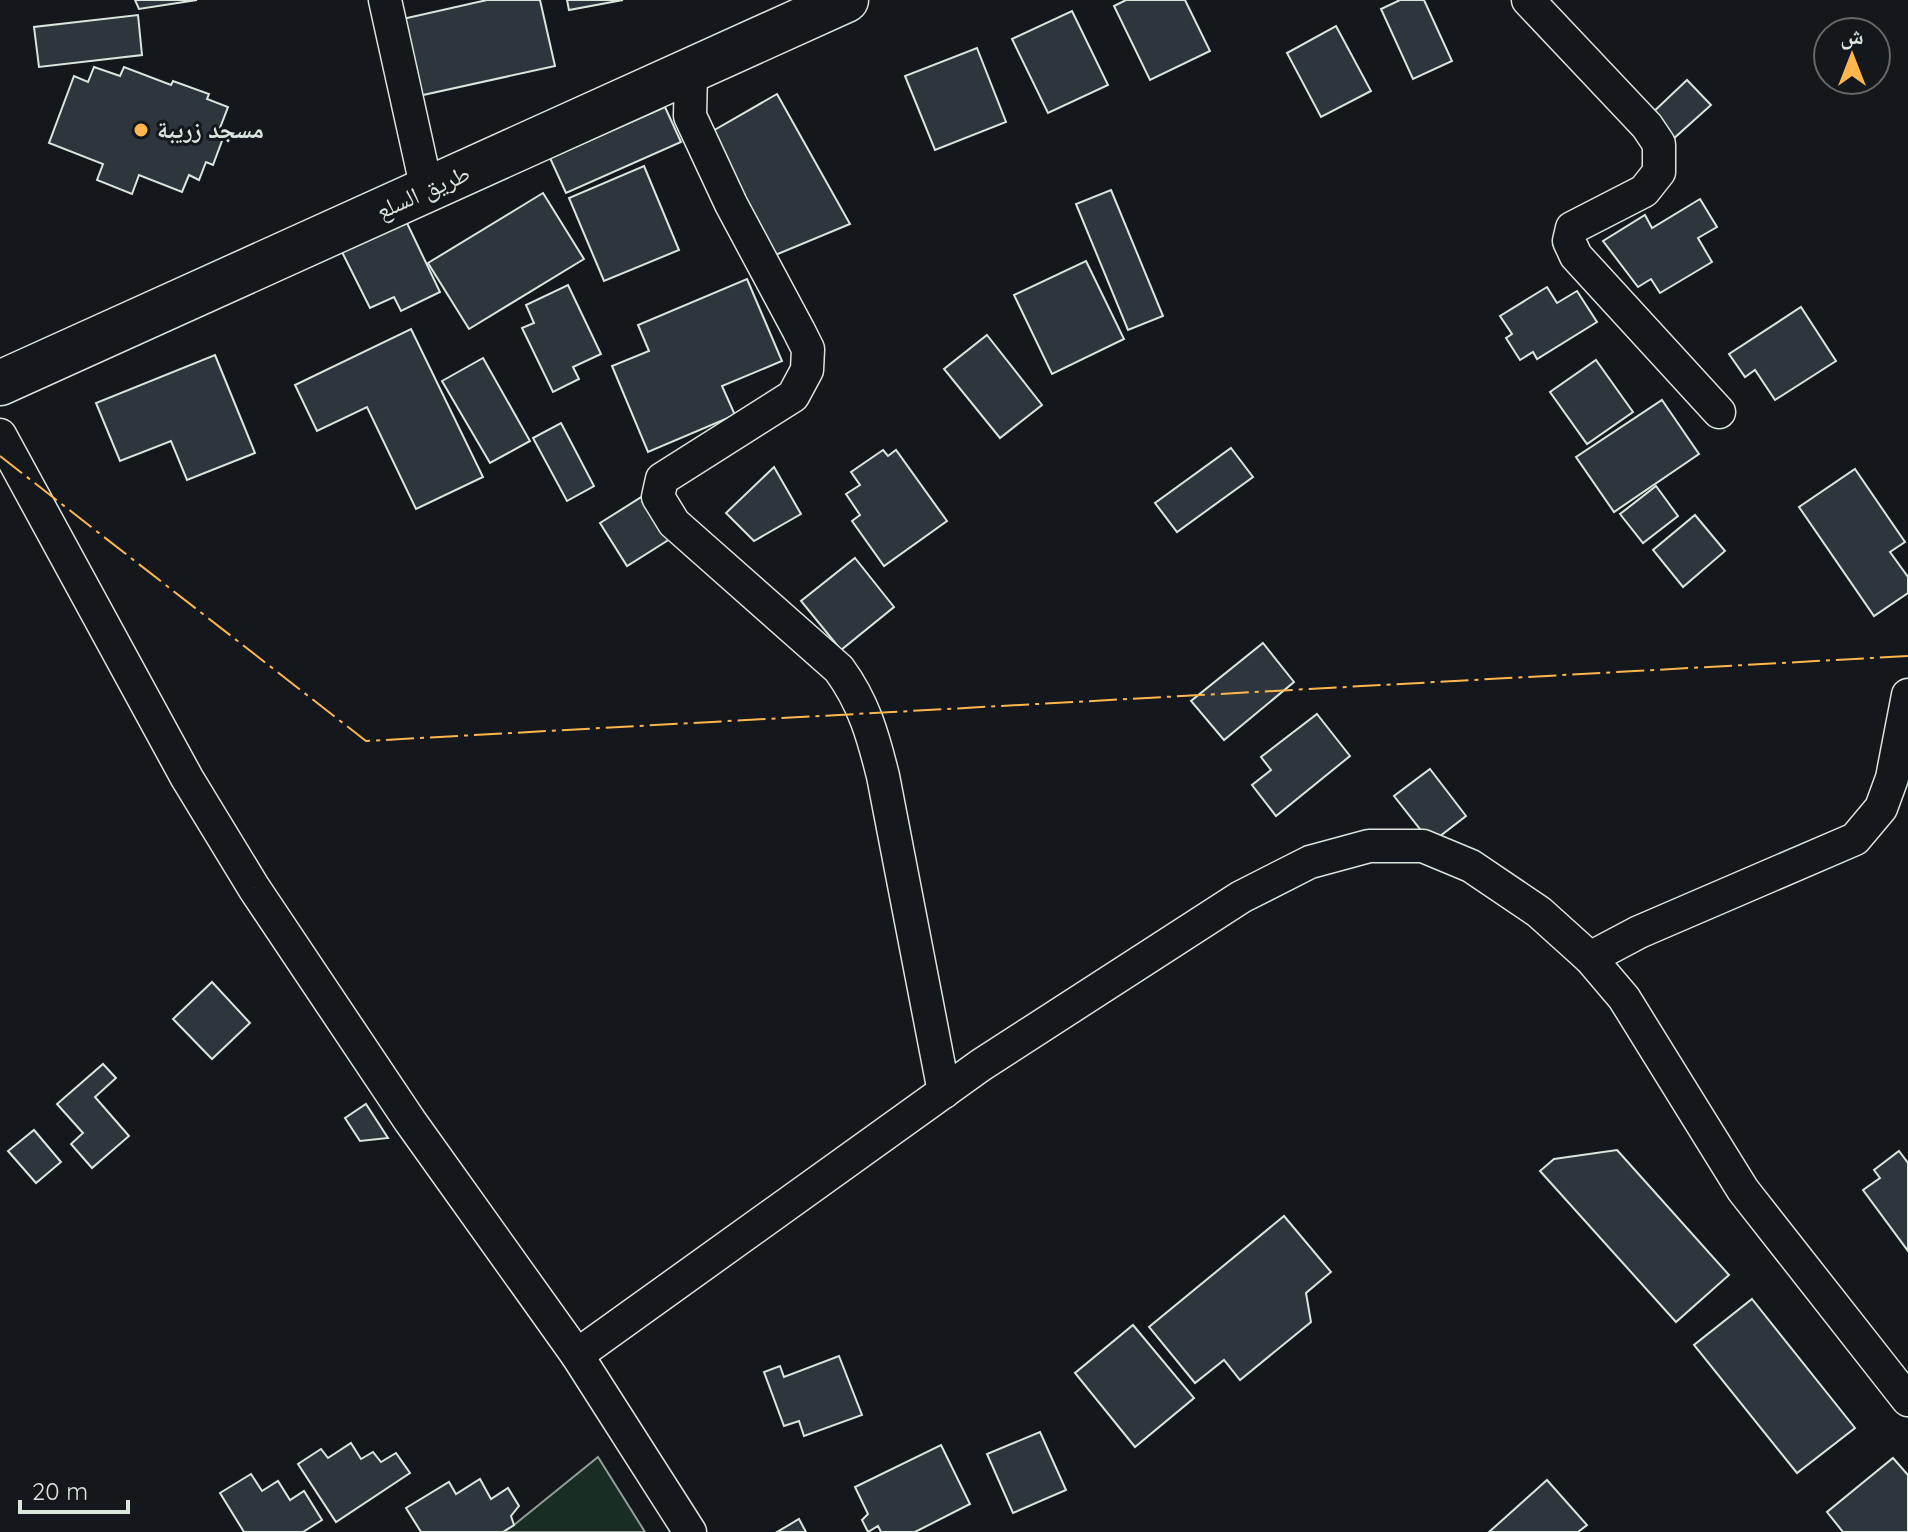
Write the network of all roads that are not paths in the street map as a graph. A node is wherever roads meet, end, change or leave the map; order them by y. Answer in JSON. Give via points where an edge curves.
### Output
{"nodes":[{"id":1,"x":385,"y":0,"type":"edge"},
{"id":2,"x":846,"y":0,"type":"edge"},
{"id":3,"x":1528,"y":0,"type":"edge"},
{"id":4,"x":691,"y":70,"type":"junction"},
{"id":5,"x":427,"y":190,"type":"junction"},
{"id":6,"x":0,"y":383,"type":"edge"},
{"id":7,"x":1719,"y":412,"type":"dead end"},
{"id":8,"x":0,"y":435,"type":"edge"},
{"id":9,"x":1908,"y":695,"type":"edge"},
{"id":10,"x":1590,"y":958,"type":"junction"},
{"id":11,"x":944,"y":1092,"type":"junction"},
{"id":12,"x":577,"y":1355,"type":"junction"},
{"id":13,"x":1908,"y":1400,"type":"edge"},
{"id":14,"x":690,"y":1532,"type":"edge"}],
"edges":[{"from":1,"to":5,"type":"street"},
{"from":2,"to":4,"type":"street","name":"طريق السلع"},
{"from":3,"to":7,"type":"street","via":[[1659,144],[1659,172],[1644,191],[1572,228],[1569,241],[1576,256]]},
{"from":4,"to":5,"type":"street","name":"طريق السلع"},
{"from":4,"to":11,"type":"street","via":[[690,116],[808,349],[807,370],[793,396],[662,479],[658,497],[674,523],[839,669],[859,697],[883,776]]},
{"from":5,"to":6,"type":"street","name":"طريق السلع"},
{"from":8,"to":12,"type":"street","via":[[187,778],[254,888],[410,1121]]},
{"from":9,"to":10,"type":"street","via":[[1881,808],[1855,839]]},
{"from":10,"to":11,"type":"street","via":[[1539,912],[1471,866],[1423,846],[1369,846],[1310,862],[1241,897]]},
{"from":10,"to":13,"type":"street","via":[[1624,998],[1743,1190]]},
{"from":11,"to":12,"type":"street"},
{"from":12,"to":14,"type":"street"}]}
